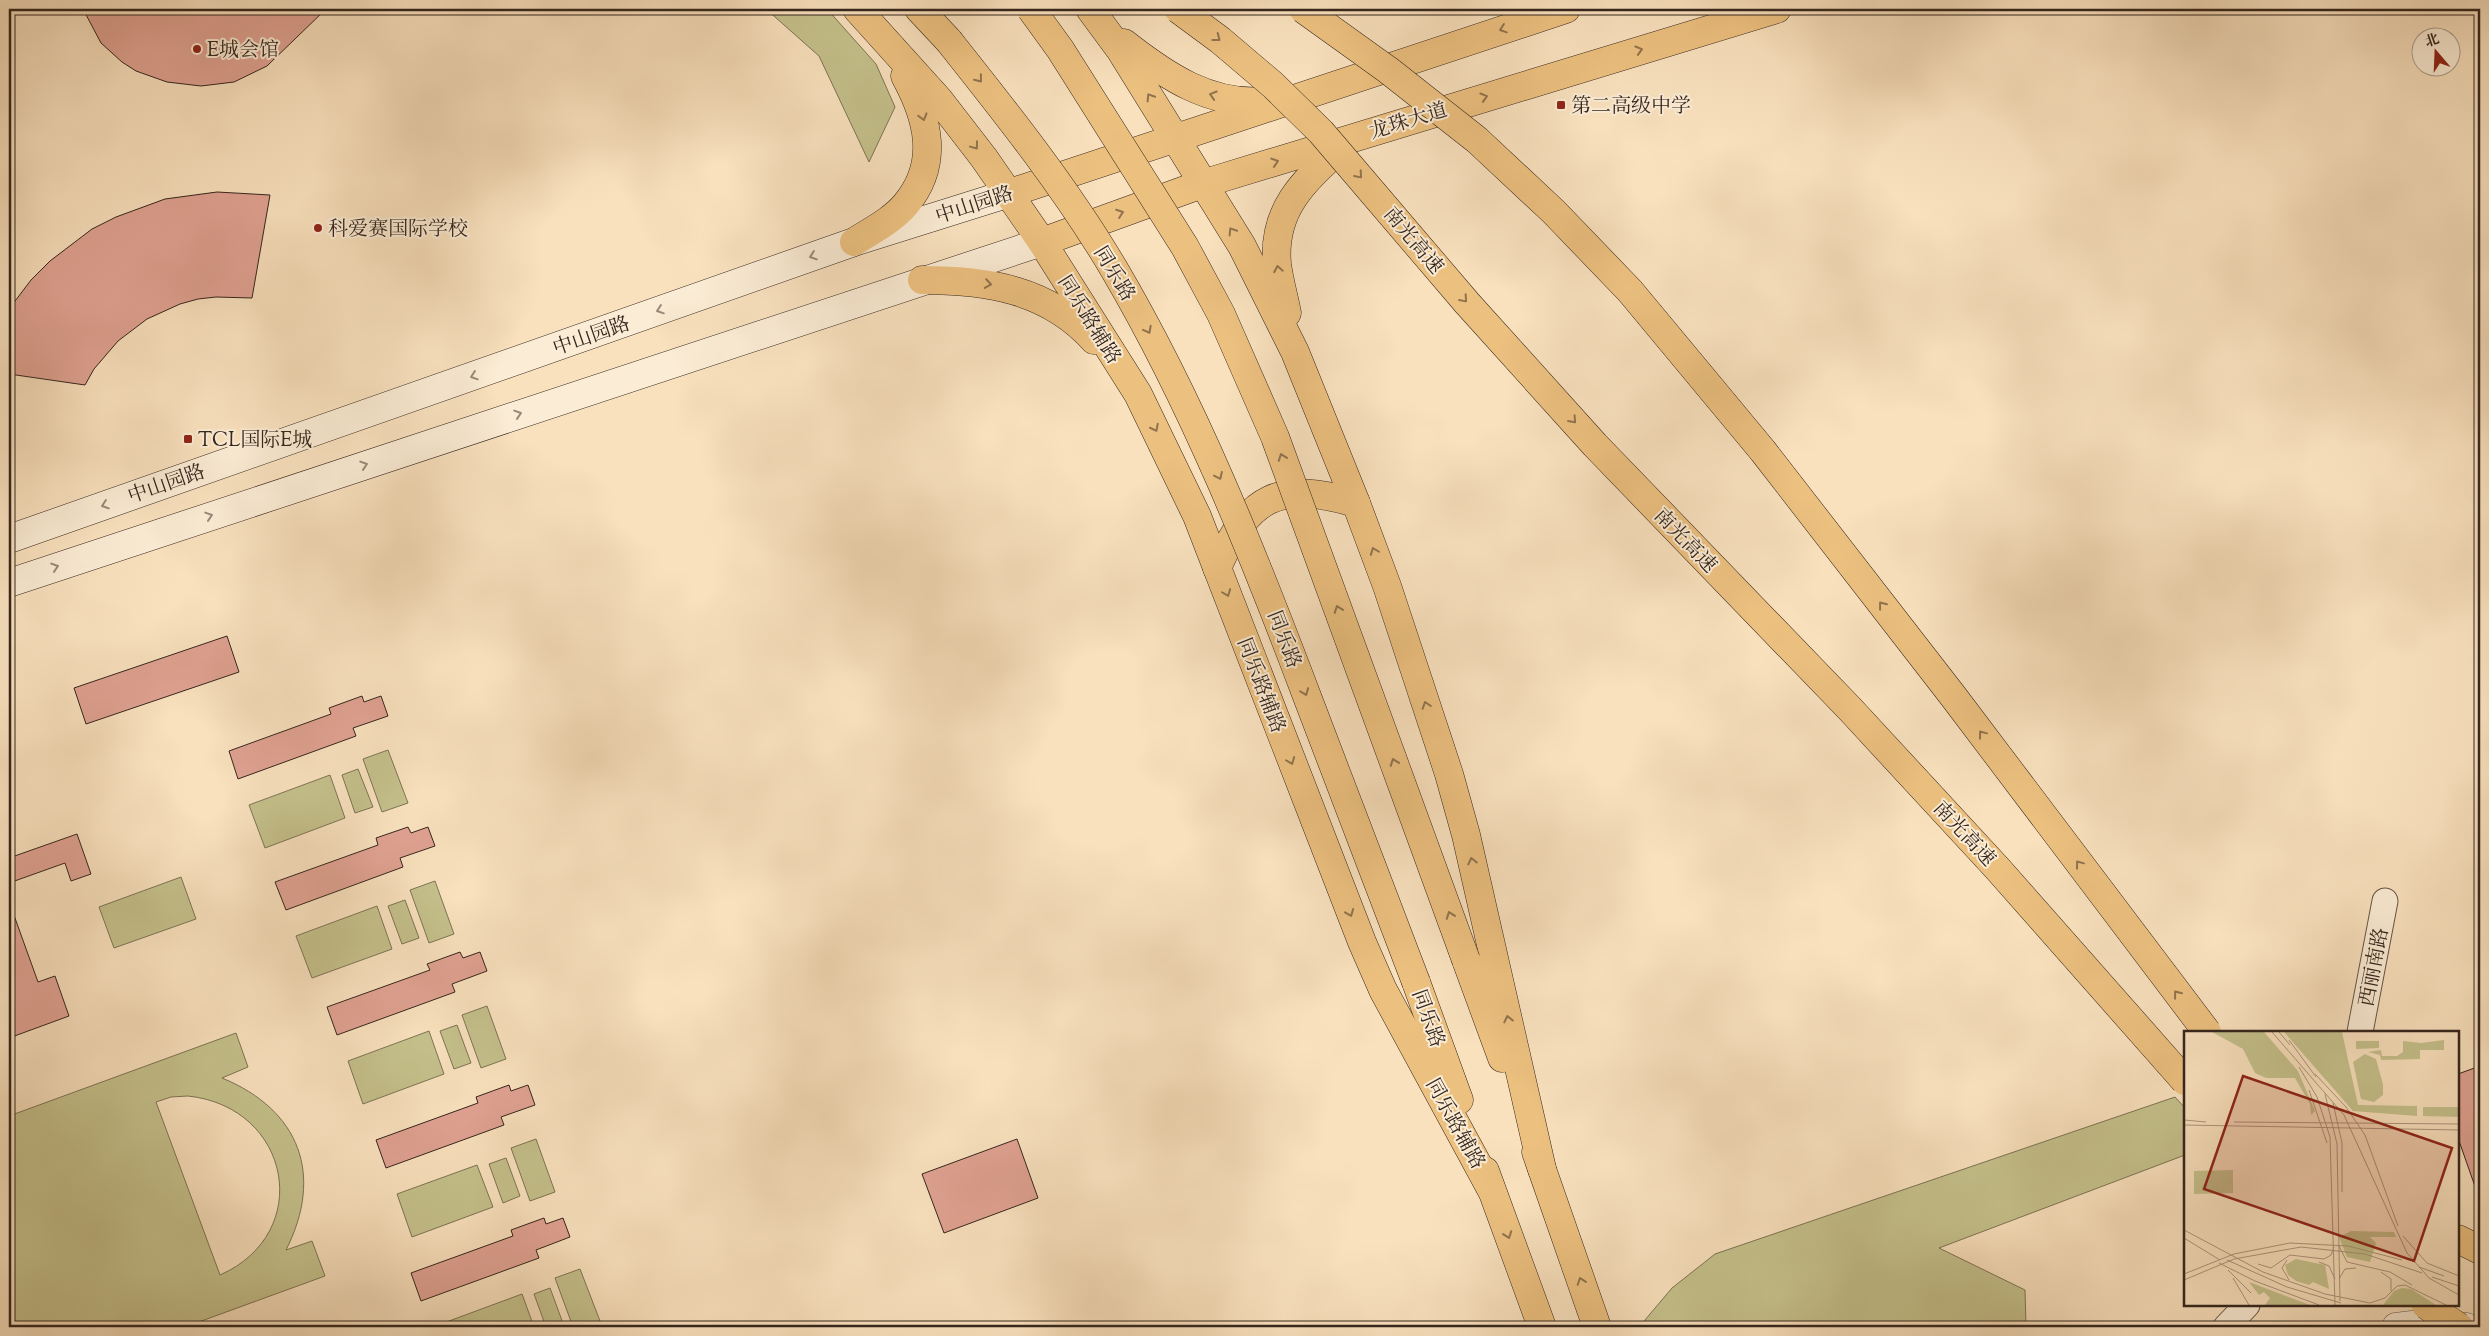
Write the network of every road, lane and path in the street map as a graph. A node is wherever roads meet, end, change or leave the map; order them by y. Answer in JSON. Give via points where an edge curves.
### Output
{"nodes":[{"id":1,"x":857,"y":9,"type":"edge"},
{"id":2,"x":919,"y":9,"type":"edge"},
{"id":3,"x":1031,"y":9,"type":"edge"},
{"id":4,"x":1178,"y":9,"type":"edge"},
{"id":5,"x":1303,"y":9,"type":"edge"},
{"id":6,"x":1566,"y":9,"type":"edge"},
{"id":7,"x":1777,"y":9,"type":"edge"},
{"id":8,"x":1096,"y":17,"type":"edge"},
{"id":9,"x":887,"y":41,"type":"junction"},
{"id":10,"x":1330,"y":87,"type":"junction"},
{"id":11,"x":1353,"y":136,"type":"junction"},
{"id":12,"x":1175,"y":138,"type":"junction"},
{"id":13,"x":1202,"y":184,"type":"junction"},
{"id":14,"x":1010,"y":193,"type":"junction"},
{"id":15,"x":854,"y":242,"type":"junction"},
{"id":16,"x":1042,"y":242,"type":"junction"},
{"id":17,"x":922,"y":280,"type":"junction"},
{"id":18,"x":1295,"y":352,"type":"junction"},
{"id":19,"x":1138,"y":394,"type":"junction"},
{"id":20,"x":1356,"y":503,"type":"junction"},
{"id":21,"x":9,"y":539,"type":"edge"},
{"id":22,"x":1217,"y":568,"type":"junction"},
{"id":23,"x":9,"y":583,"type":"edge"},
{"id":24,"x":2384,"y":909,"type":"dead end"},
{"id":25,"x":2206,"y":1031,"type":"edge"},
{"id":26,"x":2360,"y":1031,"type":"edge"},
{"id":27,"x":2184,"y":1080,"type":"edge"},
{"id":28,"x":1542,"y":1169,"type":"junction"},
{"id":29,"x":1491,"y":1189,"type":"junction"},
{"id":30,"x":2459,"y":1240,"type":"edge"},
{"id":31,"x":2480,"y":1250,"type":"edge"},
{"id":32,"x":2246,"y":1306,"type":"edge"},
{"id":33,"x":2428,"y":1306,"type":"edge"},
{"id":34,"x":1542,"y":1327,"type":"edge"},
{"id":35,"x":1597,"y":1327,"type":"edge"},
{"id":36,"x":2226,"y":1327,"type":"edge"},
{"id":37,"x":2396,"y":1327,"type":"edge"},
{"id":38,"x":2459,"y":1327,"type":"edge"},
{"id":39,"x":2466,"y":1327,"type":"edge"}],
"edges":[{"from":1,"to":9,"type":"main road"},
{"from":2,"to":29,"type":"main road","name":"同乐路","one_way":true,"bridge":true,"via":[[949,41],[1009,117],[1068,198],[1112,267],[1156,346],[1220,476],[1416,982]]},
{"from":28,"to":3,"type":"main road","one_way":true,"bridge":true,"via":[[1275,438],[1248,373],[1185,247]]},
{"from":4,"to":27,"type":"main road","name":"南光高速","one_way":true,"bridge":true,"via":[[1235,53],[1321,132],[1595,445],[1850,709],[2017,890]]},
{"from":25,"to":5,"type":"main road","one_way":true,"bridge":true,"via":[[1721,398],[1636,298],[1554,212],[1477,140]]},
{"from":6,"to":10,"type":"main road","one_way":true},
{"from":11,"to":7,"type":"main road","name":"龙珠大道","one_way":true},
{"from":10,"to":8,"type":"main road","one_way":true,"via":[[1283,99],[1255,102],[1226,99],[1178,82],[1156,68]]},
{"from":12,"to":8,"type":"main road","one_way":true},
{"from":9,"to":14,"type":"main road","name":"同乐路辅路","one_way":true,"via":[[940,102]]},
{"from":9,"to":15,"type":"main road","one_way":true,"via":[[922,112],[928,140],[928,163],[906,204]]},
{"from":10,"to":12,"type":"main road"},
{"from":13,"to":11,"type":"main road","name":"龙珠大道","one_way":true},
{"from":18,"to":11,"type":"main road","one_way":true,"via":[[1277,266],[1279,226],[1294,195]]},
{"from":12,"to":13,"type":"main road"},
{"from":12,"to":14,"type":"main road","name":"中山园路"},
{"from":16,"to":13,"type":"main road","name":"龙珠大道","one_way":true},
{"from":18,"to":13,"type":"main road","one_way":true,"via":[[1242,246]]},
{"from":14,"to":15,"type":"main road","name":"中山园路"},
{"from":14,"to":16,"type":"main road","name":"同乐路辅路"},
{"from":15,"to":21,"type":"main road","name":"中山园路","one_way":true},
{"from":16,"to":17,"type":"main road"},
{"from":16,"to":19,"type":"main road","name":"同乐路辅路"},
{"from":17,"to":19,"type":"main road","one_way":true,"via":[[964,280],[998,286],[1028,294],[1058,309],[1089,335]]},
{"from":23,"to":17,"type":"main road","one_way":true},
{"from":18,"to":20,"type":"main road"},
{"from":19,"to":22,"type":"main road","name":"同乐路辅路","one_way":true},
{"from":20,"to":22,"type":"main road","via":[[1308,492],[1286,494],[1266,502],[1250,512],[1237,527]]},
{"from":28,"to":20,"type":"main road","one_way":true,"via":[[1466,835],[1449,774]]},
{"from":22,"to":29,"type":"main road","name":"同乐路辅路","one_way":true,"via":[[1365,950]]},
{"from":24,"to":26,"type":"street","name":"西丽南路"},
{"from":35,"to":28,"type":"main road","one_way":true},
{"from":29,"to":34,"type":"main road","name":"同乐路","one_way":true},
{"from":30,"to":31,"type":"main road"},
{"from":32,"to":36,"type":"street"},
{"from":33,"to":38,"type":"main road","bridge":true},
{"from":37,"to":39,"type":"main road","via":[[2429,1323]]}]}
